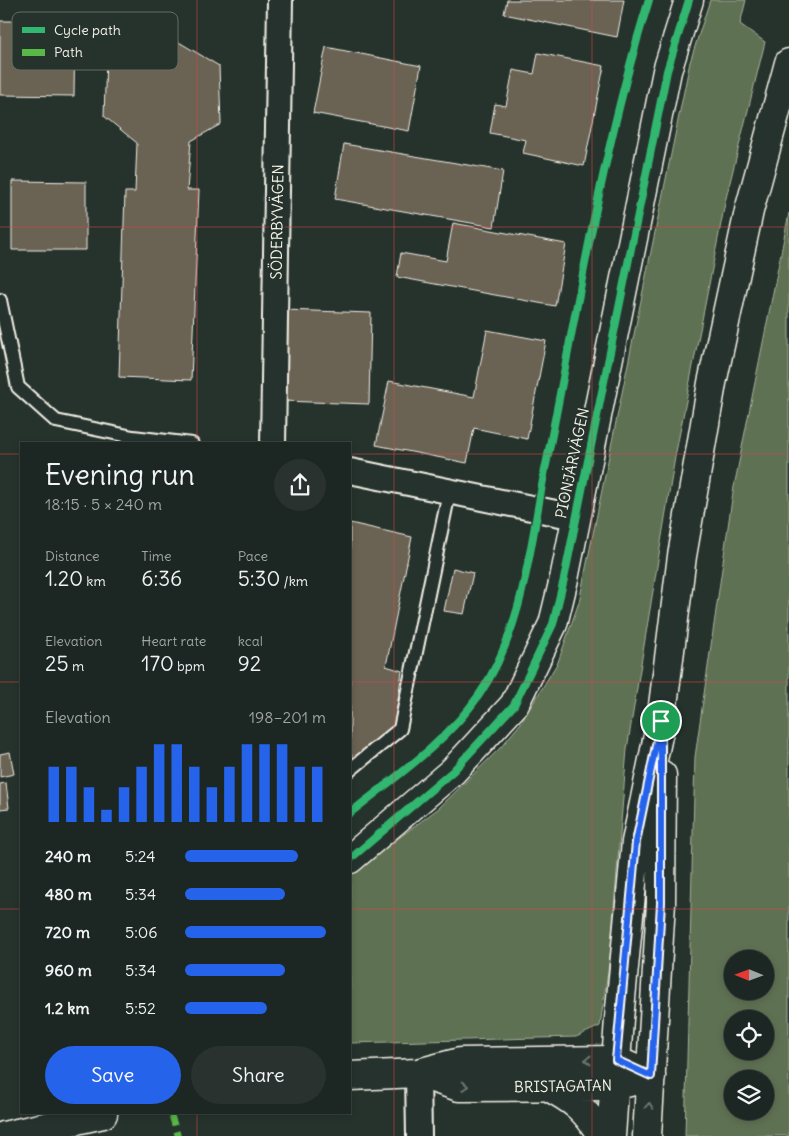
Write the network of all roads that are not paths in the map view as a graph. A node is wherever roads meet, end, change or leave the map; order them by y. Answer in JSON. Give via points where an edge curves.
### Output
{"nodes":[{"id":1,"x":280,"y":0,"type":"edge"},
{"id":2,"x":688,"y":0,"type":"edge"},
{"id":3,"x":789,"y":62,"type":"edge"},
{"id":4,"x":0,"y":300,"type":"edge"},
{"id":5,"x":177,"y":442,"type":"edge"},
{"id":6,"x":273,"y":442,"type":"edge"},
{"id":7,"x":351,"y":471,"type":"edge"},
{"id":8,"x":449,"y":493,"type":"junction"},
{"id":9,"x":575,"y":517,"type":"junction"},
{"id":10,"x":661,"y":721,"type":"junction"},
{"id":11,"x":351,"y":769,"type":"edge"},
{"id":12,"x":351,"y":858,"type":"edge"},
{"id":13,"x":418,"y":1073,"type":"junction"},
{"id":14,"x":615,"y":1073,"type":"junction"},
{"id":15,"x":351,"y":1076,"type":"edge"},
{"id":16,"x":651,"y":1076,"type":"junction"},
{"id":17,"x":547,"y":1086,"type":"junction"},
{"id":18,"x":103,"y":1114,"type":"edge"},
{"id":19,"x":45,"y":1132,"type":"edge"},
{"id":20,"x":4,"y":1136,"type":"edge"},
{"id":21,"x":419,"y":1136,"type":"edge"},
{"id":22,"x":602,"y":1136,"type":"edge"},
{"id":23,"x":611,"y":1136,"type":"edge"},
{"id":24,"x":648,"y":1136,"type":"edge"}],
"edges":[{"from":1,"to":6,"type":"street","name":"SÖDERBYVÄGEN"},
{"from":2,"to":9,"type":"street","name":"PIONJÄRVÄGEN","via":[[667,71]]},
{"from":3,"to":10,"type":"street","via":[[749,211],[712,383],[682,556]]},
{"from":4,"to":5,"type":"lane","via":[[18,387],[56,421]]},
{"from":7,"to":8,"type":"street"},
{"from":8,"to":9,"type":"street"},
{"from":8,"to":11,"type":"lane","via":[[400,729]]},
{"from":9,"to":12,"type":"street","name":"PIONJÄRVÄGEN","via":[[552,624],[514,705],[453,771]]},
{"from":10,"to":14,"type":"street","via":[[636,842]]},
{"from":10,"to":16,"type":"street","via":[[661,903]]},
{"from":14,"to":13,"type":"street","name":"BRISTAGATAN","one_way":true,"via":[[460,1062]]},
{"from":13,"to":15,"type":"street","name":"BRISTAGATAN"},
{"from":13,"to":17,"type":"street","name":"BRISTAGATAN","one_way":true,"via":[[459,1087]]},
{"from":13,"to":21,"type":"street"},
{"from":14,"to":16,"type":"street","name":"BRISTAGATAN"},
{"from":14,"to":17,"type":"street","name":"BRISTAGATAN"},
{"from":14,"to":23,"type":"street"},
{"from":24,"to":16,"type":"street","one_way":true},
{"from":17,"to":22,"type":"street","via":[[572,1100],[590,1117]]},
{"from":18,"to":19,"type":"street"},
{"from":19,"to":20,"type":"street"}]}
